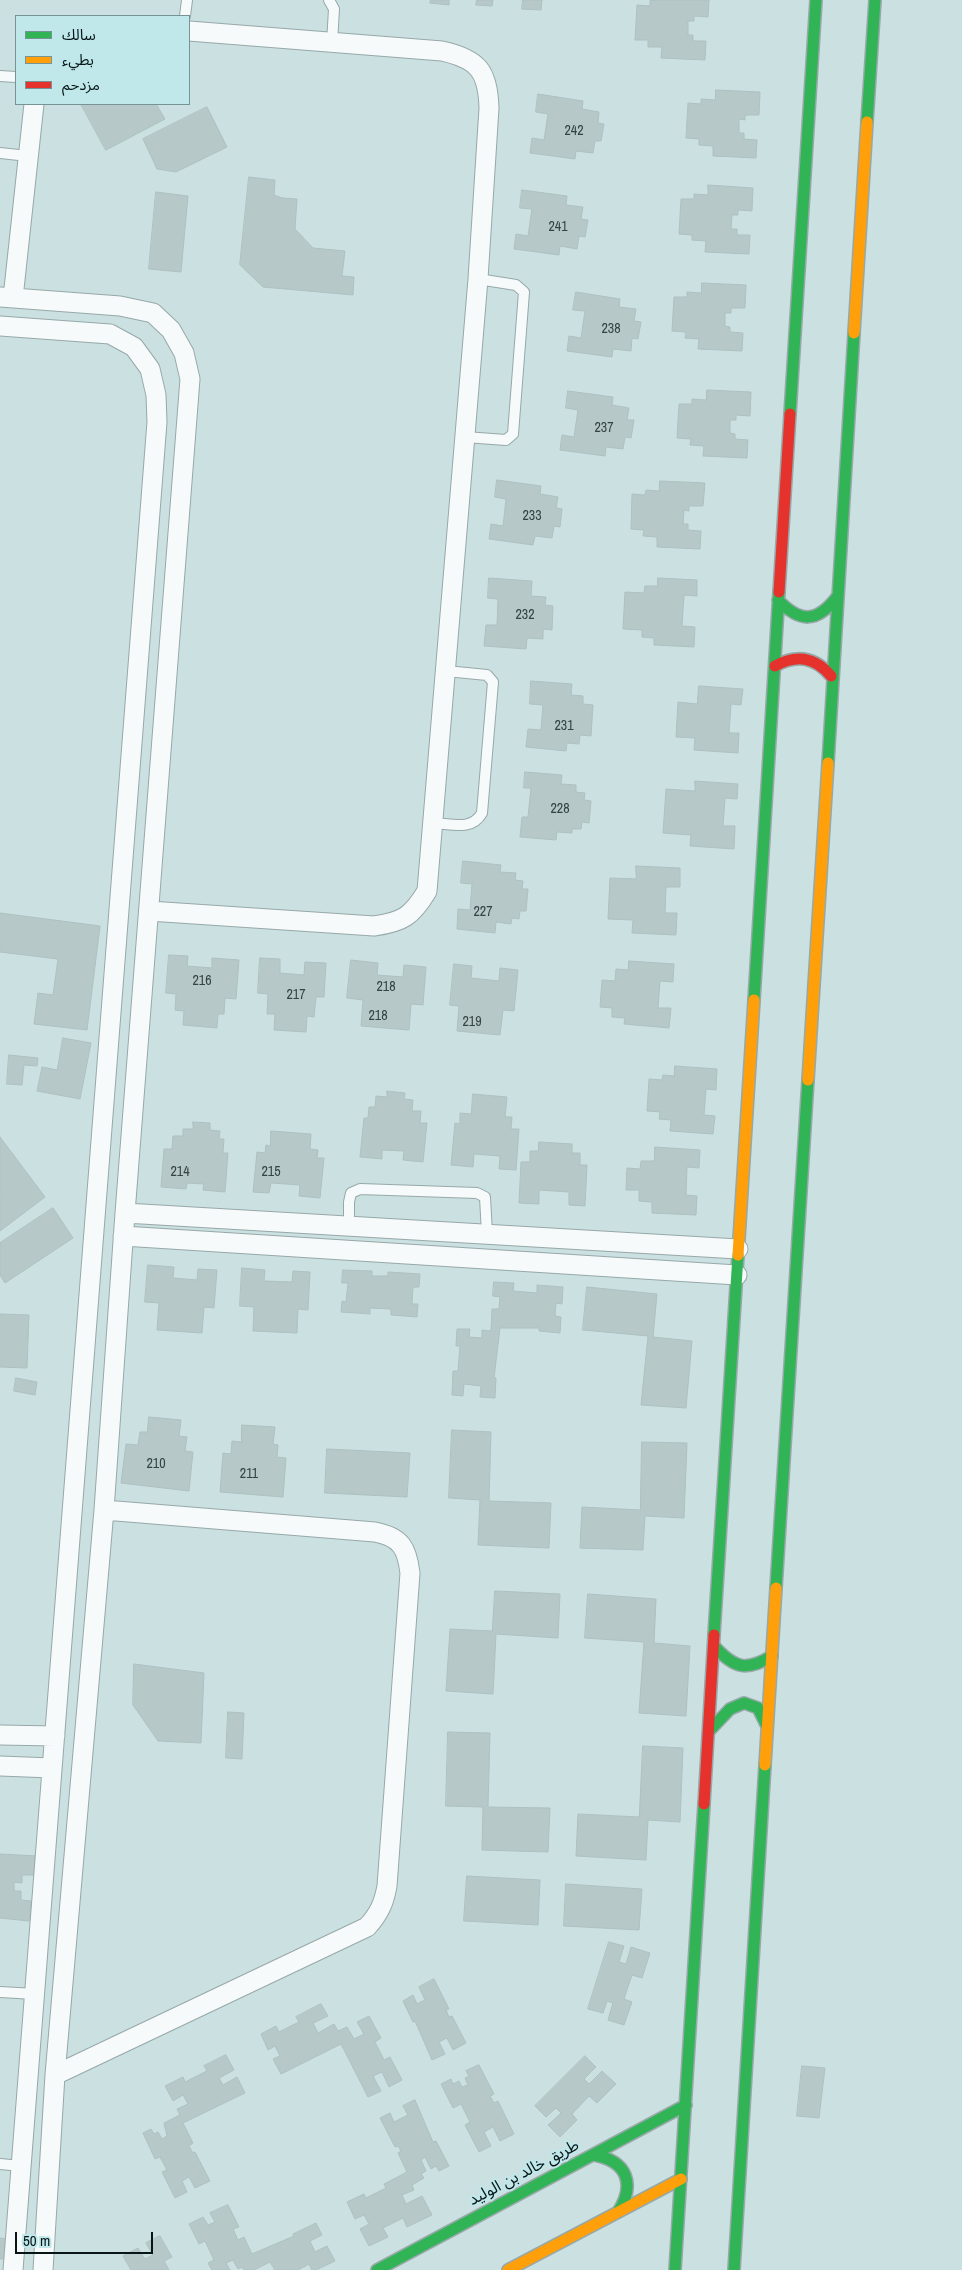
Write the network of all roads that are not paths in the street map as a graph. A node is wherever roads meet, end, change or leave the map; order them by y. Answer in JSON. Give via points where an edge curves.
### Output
{"nodes":[{"id":1,"x":187,"y":0,"type":"edge"},
{"id":2,"x":328,"y":0,"type":"edge"},
{"id":3,"x":816,"y":0,"type":"edge"},
{"id":4,"x":875,"y":0,"type":"edge"},
{"id":5,"x":186,"y":15,"type":"edge"},
{"id":6,"x":190,"y":31,"type":"edge"},
{"id":7,"x":332,"y":43,"type":"junction"},
{"id":8,"x":0,"y":76,"type":"edge"},
{"id":9,"x":15,"y":78,"type":"edge"},
{"id":10,"x":34,"y":105,"type":"edge"},
{"id":11,"x":0,"y":153,"type":"edge"},
{"id":12,"x":28,"y":156,"type":"junction"},
{"id":13,"x":478,"y":279,"type":"junction"},
{"id":14,"x":7,"y":297,"type":"edge"},
{"id":15,"x":0,"y":326,"type":"edge"},
{"id":16,"x":465,"y":437,"type":"junction"},
{"id":17,"x":837,"y":596,"type":"junction"},
{"id":18,"x":778,"y":600,"type":"junction"},
{"id":19,"x":775,"y":666,"type":"junction"},
{"id":20,"x":446,"y":671,"type":"junction"},
{"id":21,"x":831,"y":676,"type":"junction"},
{"id":22,"x":434,"y":823,"type":"junction"},
{"id":23,"x":149,"y":910,"type":"junction"},
{"id":24,"x":125,"y":1213,"type":"junction"},
{"id":25,"x":349,"y":1226,"type":"junction"},
{"id":26,"x":486,"y":1234,"type":"junction"},
{"id":27,"x":123,"y":1236,"type":"junction"},
{"id":28,"x":738,"y":1249,"type":"junction"},
{"id":29,"x":737,"y":1275,"type":"junction"},
{"id":30,"x":104,"y":1510,"type":"junction"},
{"id":31,"x":714,"y":1646,"type":"junction"},
{"id":32,"x":772,"y":1656,"type":"junction"},
{"id":33,"x":767,"y":1726,"type":"junction"},
{"id":34,"x":709,"y":1731,"type":"junction"},
{"id":35,"x":0,"y":1735,"type":"edge"},
{"id":36,"x":54,"y":1736,"type":"junction"},
{"id":37,"x":0,"y":1766,"type":"edge"},
{"id":38,"x":52,"y":1768,"type":"junction"},
{"id":39,"x":0,"y":1992,"type":"edge"},
{"id":40,"x":35,"y":1994,"type":"junction"},
{"id":41,"x":55,"y":2075,"type":"junction"},
{"id":42,"x":686,"y":2105,"type":"junction"},
{"id":43,"x":594,"y":2155,"type":"junction"},
{"id":44,"x":0,"y":2164,"type":"edge"},
{"id":45,"x":21,"y":2166,"type":"junction"},
{"id":46,"x":681,"y":2179,"type":"junction"},
{"id":47,"x":618,"y":2212,"type":"junction"},
{"id":48,"x":14,"y":2270,"type":"edge"},
{"id":49,"x":43,"y":2270,"type":"edge"},
{"id":50,"x":377,"y":2270,"type":"edge"},
{"id":51,"x":508,"y":2270,"type":"edge"},
{"id":52,"x":675,"y":2270,"type":"edge"},
{"id":53,"x":734,"y":2270,"type":"edge"}],
"edges":[{"from":1,"to":5,"type":"lane"},
{"from":2,"to":7,"type":"lane","via":[[334,9]]},
{"from":3,"to":18,"type":"street"},
{"from":4,"to":17,"type":"street"},
{"from":6,"to":7,"type":"street"},
{"from":7,"to":13,"type":"street","via":[[442,51],[465,56],[480,70],[489,88],[489,108]]},
{"from":8,"to":9,"type":"lane"},
{"from":10,"to":12,"type":"street"},
{"from":11,"to":12,"type":"lane"},
{"from":12,"to":14,"type":"street"},
{"from":13,"to":16,"type":"street"},
{"from":13,"to":16,"type":"lane","via":[[516,285],[524,292],[513,434],[506,440]]},
{"from":14,"to":23,"type":"street","via":[[120,306],[153,313],[171,330],[184,353],[190,379]]},
{"from":15,"to":36,"type":"street","via":[[110,334],[134,347],[150,369],[156,395],[156,432]]},
{"from":16,"to":20,"type":"street"},
{"from":17,"to":18,"type":"street","via":[[829,609],[816,616],[802,617],[788,612]]},
{"from":17,"to":21,"type":"street"},
{"from":18,"to":19,"type":"street"},
{"from":19,"to":21,"type":"street","via":[[786,659],[812,659]]},
{"from":19,"to":28,"type":"street"},
{"from":20,"to":22,"type":"street"},
{"from":20,"to":22,"type":"lane","via":[[487,675],[493,682],[482,813],[477,822],[468,826]]},
{"from":21,"to":32,"type":"street"},
{"from":22,"to":23,"type":"street","via":[[427,891],[415,910],[396,923],[374,926]]},
{"from":23,"to":24,"type":"street"},
{"from":24,"to":25,"type":"street"},
{"from":24,"to":27,"type":"street"},
{"from":25,"to":26,"type":"street"},
{"from":25,"to":26,"type":"lane","via":[[351,1193],[360,1189],[477,1193],[485,1197]]},
{"from":26,"to":28,"type":"street"},
{"from":27,"to":29,"type":"street"},
{"from":27,"to":30,"type":"street"},
{"from":28,"to":29,"type":"street"},
{"from":29,"to":31,"type":"street"},
{"from":30,"to":41,"type":"street"},
{"from":30,"to":41,"type":"street","via":[[375,1532],[390,1535],[402,1545],[410,1573],[387,1886],[378,1916],[368,1927]]},
{"from":31,"to":32,"type":"street","via":[[723,1656],[746,1667],[758,1666]]},
{"from":31,"to":34,"type":"street"},
{"from":32,"to":33,"type":"street"},
{"from":33,"to":34,"type":"street","via":[[759,1710],[752,1705],[742,1705],[722,1714]]},
{"from":33,"to":53,"type":"street"},
{"from":34,"to":42,"type":"street"},
{"from":35,"to":36,"type":"street"},
{"from":36,"to":38,"type":"street"},
{"from":37,"to":38,"type":"street"},
{"from":38,"to":40,"type":"street"},
{"from":39,"to":40,"type":"lane"},
{"from":40,"to":45,"type":"street"},
{"from":41,"to":49,"type":"street"},
{"from":42,"to":43,"type":"street","name":"طريق خالد بن الوليد"},
{"from":42,"to":46,"type":"street"},
{"from":43,"to":47,"type":"street","via":[[616,2162],[626,2176],[628,2191]]},
{"from":43,"to":50,"type":"street","name":"طريق خالد بن الوليد"},
{"from":44,"to":45,"type":"lane"},
{"from":45,"to":48,"type":"street"},
{"from":46,"to":47,"type":"street"},
{"from":46,"to":52,"type":"street"},
{"from":47,"to":51,"type":"street"}]}
